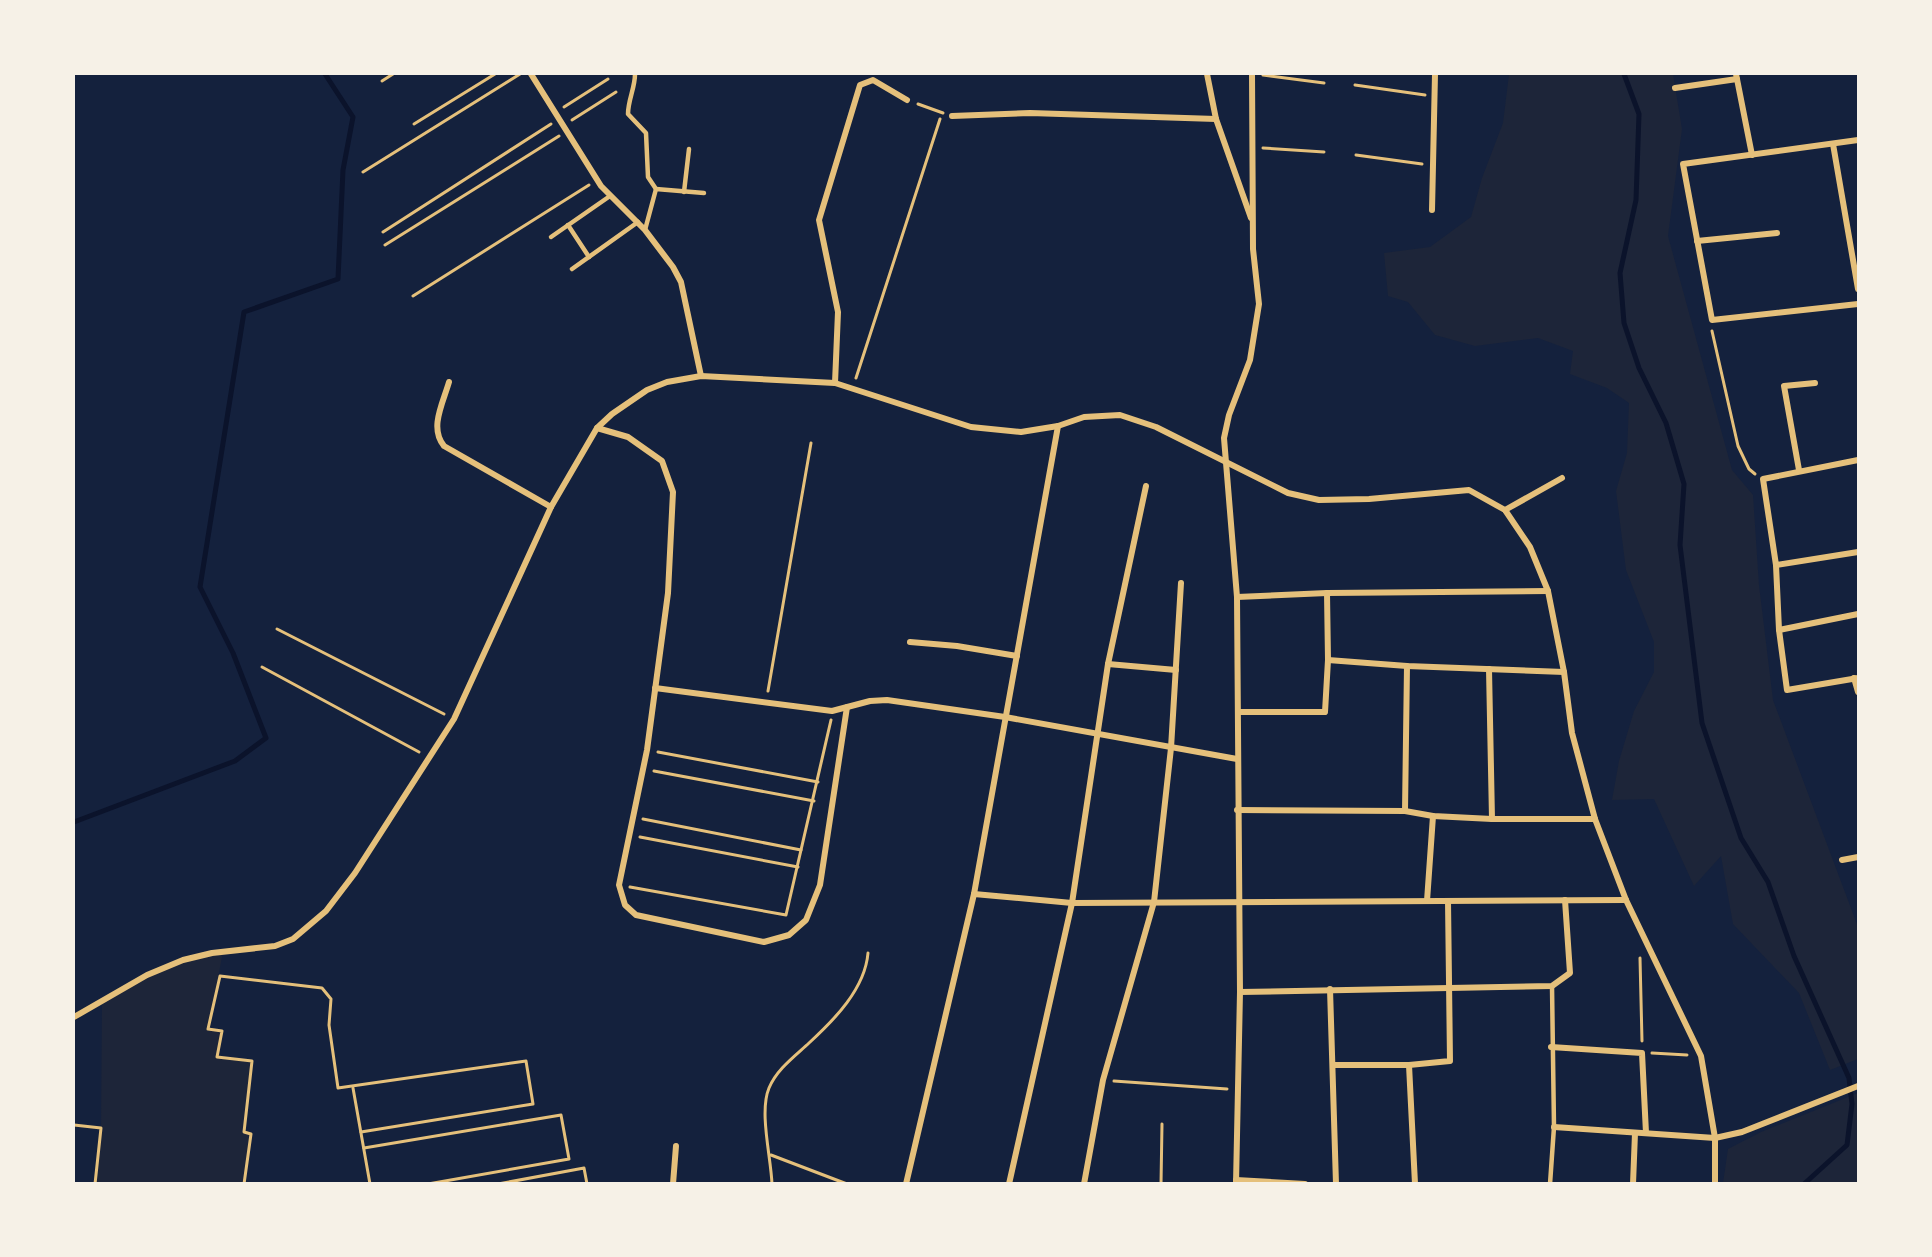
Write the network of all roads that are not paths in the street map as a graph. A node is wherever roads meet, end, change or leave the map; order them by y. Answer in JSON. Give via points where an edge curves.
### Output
{"nodes":[{"id":1,"x":531,"y":74,"type":"edge"},
{"id":2,"x":635,"y":74,"type":"edge"},
{"id":3,"x":1207,"y":74,"type":"edge"},
{"id":4,"x":1253,"y":74,"type":"edge"},
{"id":5,"x":1435,"y":74,"type":"edge"},
{"id":6,"x":1737,"y":76,"type":"edge"},
{"id":7,"x":1675,"y":88,"type":"dead end"},
{"id":8,"x":907,"y":100,"type":"road end"},
{"id":9,"x":952,"y":116,"type":"dead end"},
{"id":10,"x":1216,"y":119,"type":"junction"},
{"id":11,"x":1858,"y":140,"type":"edge"},
{"id":12,"x":1833,"y":144,"type":"junction"},
{"id":13,"x":689,"y":149,"type":"dead end"},
{"id":14,"x":1752,"y":155,"type":"junction"},
{"id":15,"x":656,"y":189,"type":"junction"},
{"id":16,"x":684,"y":192,"type":"junction"},
{"id":17,"x":704,"y":193,"type":"dead end"},
{"id":18,"x":610,"y":196,"type":"junction"},
{"id":19,"x":1432,"y":210,"type":"dead end"},
{"id":20,"x":638,"y":222,"type":"junction"},
{"id":21,"x":1252,"y":222,"type":"junction"},
{"id":22,"x":568,"y":225,"type":"junction"},
{"id":23,"x":645,"y":231,"type":"junction"},
{"id":24,"x":1777,"y":232,"type":"dead end"},
{"id":25,"x":551,"y":237,"type":"dead end"},
{"id":26,"x":1697,"y":241,"type":"junction"},
{"id":27,"x":589,"y":257,"type":"junction"},
{"id":28,"x":572,"y":269,"type":"dead end"},
{"id":29,"x":1858,"y":289,"type":"edge"},
{"id":30,"x":1858,"y":304,"type":"edge"},
{"id":31,"x":701,"y":376,"type":"junction"},
{"id":32,"x":449,"y":382,"type":"dead end"},
{"id":33,"x":835,"y":383,"type":"junction"},
{"id":34,"x":1815,"y":383,"type":"dead end"},
{"id":35,"x":1058,"y":426,"type":"junction"},
{"id":36,"x":597,"y":428,"type":"junction"},
{"id":37,"x":1858,"y":460,"type":"edge"},
{"id":38,"x":1228,"y":465,"type":"junction"},
{"id":39,"x":1799,"y":470,"type":"junction"},
{"id":40,"x":1562,"y":478,"type":"dead end"},
{"id":41,"x":1146,"y":486,"type":"dead end"},
{"id":42,"x":552,"y":507,"type":"junction"},
{"id":43,"x":1505,"y":510,"type":"junction"},
{"id":44,"x":1858,"y":552,"type":"edge"},
{"id":45,"x":1776,"y":566,"type":"junction"},
{"id":46,"x":1181,"y":583,"type":"dead end"},
{"id":47,"x":1548,"y":591,"type":"junction"},
{"id":48,"x":1327,"y":593,"type":"junction"},
{"id":49,"x":1237,"y":597,"type":"junction"},
{"id":50,"x":1858,"y":614,"type":"edge"},
{"id":51,"x":1779,"y":630,"type":"junction"},
{"id":52,"x":910,"y":642,"type":"dead end"},
{"id":53,"x":1017,"y":656,"type":"junction"},
{"id":54,"x":1328,"y":660,"type":"junction"},
{"id":55,"x":1108,"y":664,"type":"junction"},
{"id":56,"x":1407,"y":666,"type":"junction"},
{"id":57,"x":1489,"y":669,"type":"junction"},
{"id":58,"x":1176,"y":670,"type":"junction"},
{"id":59,"x":1564,"y":672,"type":"junction"},
{"id":60,"x":1856,"y":678,"type":"edge"},
{"id":61,"x":655,"y":688,"type":"junction"},
{"id":62,"x":1858,"y":692,"type":"edge"},
{"id":63,"x":847,"y":707,"type":"junction"},
{"id":64,"x":1239,"y":712,"type":"junction"},
{"id":65,"x":1005,"y":717,"type":"junction"},
{"id":66,"x":1097,"y":735,"type":"junction"},
{"id":67,"x":1171,"y":748,"type":"junction"},
{"id":68,"x":1236,"y":759,"type":"junction"},
{"id":69,"x":1237,"y":810,"type":"junction"},
{"id":70,"x":1406,"y":810,"type":"junction"},
{"id":71,"x":1433,"y":816,"type":"junction"},
{"id":72,"x":1492,"y":819,"type":"junction"},
{"id":73,"x":1595,"y":819,"type":"junction"},
{"id":74,"x":1858,"y":857,"type":"edge"},
{"id":75,"x":1842,"y":860,"type":"dead end"},
{"id":76,"x":974,"y":894,"type":"junction"},
{"id":77,"x":1565,"y":900,"type":"junction"},
{"id":78,"x":1626,"y":900,"type":"junction"},
{"id":79,"x":1427,"y":901,"type":"junction"},
{"id":80,"x":1448,"y":901,"type":"junction"},
{"id":81,"x":1154,"y":902,"type":"junction"},
{"id":82,"x":1238,"y":902,"type":"junction"},
{"id":83,"x":1072,"y":903,"type":"junction"},
{"id":84,"x":1552,"y":986,"type":"junction"},
{"id":85,"x":1330,"y":989,"type":"junction"},
{"id":86,"x":1449,"y":989,"type":"junction"},
{"id":87,"x":1240,"y":992,"type":"junction"},
{"id":88,"x":74,"y":1017,"type":"edge"},
{"id":89,"x":1551,"y":1047,"type":"junction"},
{"id":90,"x":1335,"y":1065,"type":"junction"},
{"id":91,"x":1409,"y":1065,"type":"junction"},
{"id":92,"x":1858,"y":1086,"type":"edge"},
{"id":93,"x":1554,"y":1127,"type":"junction"},
{"id":94,"x":1635,"y":1133,"type":"junction"},
{"id":95,"x":1646,"y":1133,"type":"junction"},
{"id":96,"x":1715,"y":1138,"type":"junction"},
{"id":97,"x":676,"y":1146,"type":"dead end"},
{"id":98,"x":1236,"y":1182,"type":"edge"},
{"id":99,"x":673,"y":1184,"type":"edge"},
{"id":100,"x":906,"y":1184,"type":"edge"},
{"id":101,"x":1009,"y":1184,"type":"edge"},
{"id":102,"x":1084,"y":1184,"type":"edge"},
{"id":103,"x":1305,"y":1184,"type":"edge"},
{"id":104,"x":1336,"y":1184,"type":"edge"},
{"id":105,"x":1415,"y":1184,"type":"edge"},
{"id":106,"x":1550,"y":1184,"type":"edge"},
{"id":107,"x":1633,"y":1184,"type":"edge"},
{"id":108,"x":1715,"y":1184,"type":"edge"}],
"edges":[{"from":1,"to":18,"type":"street"},
{"from":2,"to":15,"type":"lane","via":[[628,114],[646,133],[648,177]]},
{"from":3,"to":10,"type":"street"},
{"from":4,"to":21,"type":"street"},
{"from":5,"to":19,"type":"street"},
{"from":6,"to":7,"type":"street"},
{"from":6,"to":14,"type":"street"},
{"from":8,"to":33,"type":"street","via":[[873,80],[860,85],[819,220],[838,312]]},
{"from":9,"to":10,"type":"street","via":[[1029,113]]},
{"from":10,"to":21,"type":"street"},
{"from":11,"to":12,"type":"street"},
{"from":12,"to":14,"type":"street"},
{"from":12,"to":29,"type":"street"},
{"from":13,"to":16,"type":"lane"},
{"from":14,"to":26,"type":"street","via":[[1683,164]]},
{"from":15,"to":16,"type":"lane"},
{"from":15,"to":23,"type":"lane"},
{"from":16,"to":17,"type":"lane"},
{"from":18,"to":20,"type":"street"},
{"from":18,"to":22,"type":"lane"},
{"from":20,"to":23,"type":"street"},
{"from":20,"to":27,"type":"lane"},
{"from":21,"to":38,"type":"street","via":[[1259,304],[1250,360],[1224,438]]},
{"from":22,"to":25,"type":"lane"},
{"from":22,"to":27,"type":"lane"},
{"from":23,"to":31,"type":"street","via":[[681,282]]},
{"from":24,"to":26,"type":"street"},
{"from":26,"to":30,"type":"street","via":[[1712,320]]},
{"from":27,"to":28,"type":"lane"},
{"from":31,"to":33,"type":"street"},
{"from":31,"to":36,"type":"street","via":[[647,390]]},
{"from":32,"to":42,"type":"street","via":[[436,428],[437,438],[444,446]]},
{"from":33,"to":35,"type":"street","via":[[971,427],[1022,432]]},
{"from":34,"to":39,"type":"street","via":[[1784,386]]},
{"from":35,"to":38,"type":"street","via":[[1084,417],[1120,415],[1156,427]]},
{"from":35,"to":53,"type":"street"},
{"from":36,"to":42,"type":"street"},
{"from":36,"to":61,"type":"street","via":[[628,437],[662,461],[673,492],[668,593]]},
{"from":37,"to":39,"type":"street"},
{"from":38,"to":43,"type":"street","via":[[1288,493],[1319,500],[1469,490]]},
{"from":38,"to":49,"type":"street"},
{"from":39,"to":45,"type":"street","via":[[1763,479]]},
{"from":40,"to":43,"type":"street"},
{"from":41,"to":55,"type":"street"},
{"from":42,"to":88,"type":"street","via":[[454,719],[355,873],[326,911],[293,939],[275,946],[183,960],[147,975]]},
{"from":43,"to":47,"type":"street","via":[[1530,547]]},
{"from":44,"to":45,"type":"street"},
{"from":45,"to":51,"type":"street"},
{"from":46,"to":58,"type":"street"},
{"from":47,"to":48,"type":"street"},
{"from":47,"to":59,"type":"street"},
{"from":48,"to":49,"type":"street"},
{"from":48,"to":54,"type":"street"},
{"from":49,"to":64,"type":"street"},
{"from":50,"to":51,"type":"street"},
{"from":51,"to":60,"type":"street","via":[[1787,690]]},
{"from":52,"to":53,"type":"street"},
{"from":53,"to":65,"type":"street"},
{"from":54,"to":56,"type":"street"},
{"from":54,"to":64,"type":"street","via":[[1325,712]]},
{"from":55,"to":58,"type":"street"},
{"from":55,"to":66,"type":"street"},
{"from":56,"to":57,"type":"street"},
{"from":56,"to":70,"type":"street"},
{"from":57,"to":59,"type":"street"},
{"from":57,"to":72,"type":"street"},
{"from":58,"to":67,"type":"street"},
{"from":59,"to":73,"type":"street","via":[[1572,733]]},
{"from":60,"to":62,"type":"street"},
{"from":61,"to":63,"type":"street","via":[[832,711]]},
{"from":61,"to":63,"type":"street","via":[[647,750],[619,885],[625,905],[636,915],[764,942],[789,935],[806,920],[820,885]]},
{"from":63,"to":65,"type":"street","via":[[887,699]]},
{"from":64,"to":68,"type":"street"},
{"from":65,"to":66,"type":"street"},
{"from":65,"to":76,"type":"street"},
{"from":66,"to":67,"type":"street"},
{"from":66,"to":83,"type":"street"},
{"from":67,"to":68,"type":"street"},
{"from":67,"to":81,"type":"street"},
{"from":68,"to":69,"type":"street"},
{"from":69,"to":70,"type":"street"},
{"from":69,"to":82,"type":"street"},
{"from":70,"to":71,"type":"street"},
{"from":71,"to":72,"type":"street"},
{"from":71,"to":79,"type":"street"},
{"from":72,"to":73,"type":"street"},
{"from":73,"to":78,"type":"street"},
{"from":74,"to":75,"type":"street"},
{"from":76,"to":83,"type":"street"},
{"from":76,"to":100,"type":"street"},
{"from":77,"to":78,"type":"street"},
{"from":77,"to":80,"type":"street"},
{"from":77,"to":84,"type":"street","via":[[1570,973]]},
{"from":78,"to":96,"type":"street","via":[[1701,1056]]},
{"from":79,"to":80,"type":"street"},
{"from":79,"to":82,"type":"street"},
{"from":80,"to":86,"type":"street"},
{"from":81,"to":82,"type":"street"},
{"from":81,"to":83,"type":"street"},
{"from":81,"to":102,"type":"street","via":[[1103,1080]]},
{"from":82,"to":87,"type":"street"},
{"from":83,"to":101,"type":"street"},
{"from":84,"to":86,"type":"street"},
{"from":84,"to":89,"type":"lane"},
{"from":85,"to":86,"type":"street"},
{"from":85,"to":87,"type":"street"},
{"from":85,"to":90,"type":"street"},
{"from":86,"to":91,"type":"street","via":[[1450,1061]]},
{"from":87,"to":98,"type":"street"},
{"from":89,"to":93,"type":"lane"},
{"from":89,"to":95,"type":"street","via":[[1642,1053]]},
{"from":90,"to":91,"type":"street"},
{"from":90,"to":104,"type":"street"},
{"from":91,"to":105,"type":"street"},
{"from":92,"to":96,"type":"street","via":[[1742,1132]]},
{"from":93,"to":94,"type":"street"},
{"from":93,"to":106,"type":"lane"},
{"from":94,"to":95,"type":"street"},
{"from":94,"to":107,"type":"street"},
{"from":95,"to":96,"type":"street"},
{"from":96,"to":108,"type":"street"},
{"from":97,"to":99,"type":"street"},
{"from":98,"to":103,"type":"street"}]}
